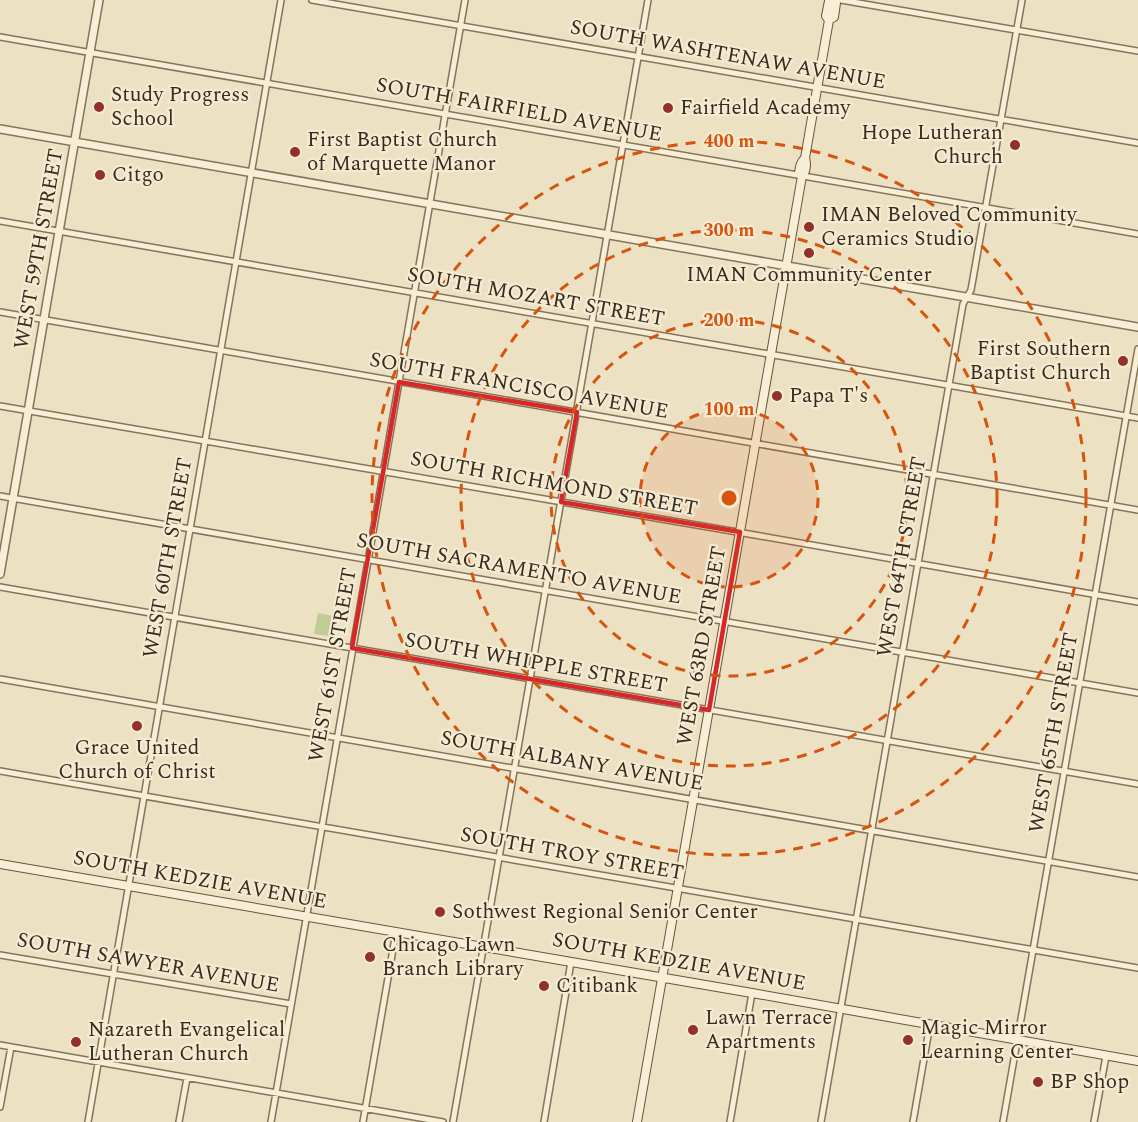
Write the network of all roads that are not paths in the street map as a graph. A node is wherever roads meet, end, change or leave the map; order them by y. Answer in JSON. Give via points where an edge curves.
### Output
{"nodes":[{"id":1,"x":99,"y":0,"type":"edge"},
{"id":2,"x":281,"y":0,"type":"edge"},
{"id":3,"x":312,"y":0,"type":"edge"},
{"id":4,"x":465,"y":0,"type":"edge"},
{"id":5,"x":648,"y":0,"type":"edge"},
{"id":6,"x":832,"y":0,"type":"edge"},
{"id":7,"x":841,"y":0,"type":"edge"},
{"id":8,"x":1022,"y":0,"type":"edge"},
{"id":9,"x":460,"y":26,"type":"junction"},
{"id":10,"x":1017,"y":30,"type":"junction"},
{"id":11,"x":0,"y":37,"type":"edge"},
{"id":12,"x":1138,"y":51,"type":"edge"},
{"id":13,"x":90,"y":53,"type":"junction"},
{"id":14,"x":639,"y":56,"type":"junction"},
{"id":15,"x":267,"y":84,"type":"junction"},
{"id":16,"x":817,"y":87,"type":"junction"},
{"id":17,"x":445,"y":114,"type":"junction"},
{"id":18,"x":1001,"y":119,"type":"junction"},
{"id":19,"x":0,"y":129,"type":"edge"},
{"id":20,"x":74,"y":142,"type":"junction"},
{"id":21,"x":1138,"y":143,"type":"edge"},
{"id":22,"x":623,"y":145,"type":"junction"},
{"id":23,"x":252,"y":173,"type":"junction"},
{"id":24,"x":802,"y":176,"type":"junction"},
{"id":25,"x":429,"y":204,"type":"junction"},
{"id":26,"x":985,"y":208,"type":"junction"},
{"id":27,"x":0,"y":221,"type":"edge"},
{"id":28,"x":59,"y":231,"type":"junction"},
{"id":29,"x":1138,"y":234,"type":"edge"},
{"id":30,"x":607,"y":235,"type":"junction"},
{"id":31,"x":236,"y":262,"type":"junction"},
{"id":32,"x":786,"y":266,"type":"junction"},
{"id":33,"x":414,"y":292,"type":"junction"},
{"id":34,"x":967,"y":297,"type":"junction"},
{"id":35,"x":0,"y":312,"type":"edge"},
{"id":36,"x":44,"y":320,"type":"junction"},
{"id":37,"x":592,"y":323,"type":"junction"},
{"id":38,"x":1138,"y":327,"type":"edge"},
{"id":39,"x":1138,"y":349,"type":"edge"},
{"id":40,"x":221,"y":351,"type":"junction"},
{"id":41,"x":771,"y":354,"type":"junction"},
{"id":42,"x":399,"y":382,"type":"junction"},
{"id":43,"x":949,"y":385,"type":"junction"},
{"id":44,"x":0,"y":405,"type":"edge"},
{"id":45,"x":28,"y":410,"type":"junction"},
{"id":46,"x":577,"y":412,"type":"junction"},
{"id":47,"x":1126,"y":416,"type":"junction"},
{"id":48,"x":1138,"y":418,"type":"edge"},
{"id":49,"x":206,"y":441,"type":"junction"},
{"id":50,"x":755,"y":443,"type":"junction"},
{"id":51,"x":383,"y":471,"type":"junction"},
{"id":52,"x":933,"y":474,"type":"junction"},
{"id":53,"x":0,"y":496,"type":"edge"},
{"id":54,"x":13,"y":499,"type":"junction"},
{"id":55,"x":561,"y":502,"type":"junction"},
{"id":56,"x":1111,"y":505,"type":"junction"},
{"id":57,"x":1138,"y":510,"type":"edge"},
{"id":58,"x":190,"y":529,"type":"junction"},
{"id":59,"x":740,"y":532,"type":"junction"},
{"id":60,"x":368,"y":560,"type":"junction"},
{"id":61,"x":918,"y":564,"type":"junction"},
{"id":62,"x":0,"y":574,"type":"edge"},
{"id":63,"x":0,"y":587,"type":"edge"},
{"id":64,"x":546,"y":591,"type":"junction"},
{"id":65,"x":1095,"y":595,"type":"junction"},
{"id":66,"x":1138,"y":603,"type":"edge"},
{"id":67,"x":175,"y":618,"type":"junction"},
{"id":68,"x":724,"y":622,"type":"junction"},
{"id":69,"x":352,"y":648,"type":"junction"},
{"id":70,"x":902,"y":653,"type":"junction"},
{"id":71,"x":0,"y":679,"type":"edge"},
{"id":72,"x":530,"y":679,"type":"junction"},
{"id":73,"x":1080,"y":683,"type":"junction"},
{"id":74,"x":1138,"y":693,"type":"edge"},
{"id":75,"x":160,"y":707,"type":"junction"},
{"id":76,"x":709,"y":710,"type":"junction"},
{"id":77,"x":337,"y":737,"type":"junction"},
{"id":78,"x":887,"y":741,"type":"junction"},
{"id":79,"x":515,"y":768,"type":"junction"},
{"id":80,"x":0,"y":771,"type":"edge"},
{"id":81,"x":1064,"y":772,"type":"junction"},
{"id":82,"x":1138,"y":784,"type":"edge"},
{"id":83,"x":144,"y":796,"type":"junction"},
{"id":84,"x":693,"y":799,"type":"junction"},
{"id":85,"x":322,"y":827,"type":"junction"},
{"id":86,"x":872,"y":830,"type":"junction"},
{"id":87,"x":499,"y":858,"type":"junction"},
{"id":88,"x":1049,"y":861,"type":"junction"},
{"id":89,"x":0,"y":864,"type":"edge"},
{"id":90,"x":1138,"y":877,"type":"edge"},
{"id":91,"x":129,"y":886,"type":"junction"},
{"id":92,"x":678,"y":889,"type":"junction"},
{"id":93,"x":306,"y":916,"type":"junction"},
{"id":94,"x":856,"y":920,"type":"junction"},
{"id":95,"x":396,"y":932,"type":"junction"},
{"id":96,"x":484,"y":947,"type":"junction"},
{"id":97,"x":1033,"y":950,"type":"junction"},
{"id":98,"x":0,"y":954,"type":"edge"},
{"id":99,"x":571,"y":962,"type":"junction"},
{"id":100,"x":1138,"y":968,"type":"edge"},
{"id":101,"x":114,"y":974,"type":"junction"},
{"id":102,"x":662,"y":977,"type":"junction"},
{"id":103,"x":752,"y":993,"type":"junction"},
{"id":104,"x":291,"y":1004,"type":"junction"},
{"id":105,"x":841,"y":1009,"type":"junction"},
{"id":106,"x":930,"y":1024,"type":"junction"},
{"id":107,"x":1017,"y":1040,"type":"junction"},
{"id":108,"x":0,"y":1046,"type":"edge"},
{"id":109,"x":10,"y":1047,"type":"junction"},
{"id":110,"x":1106,"y":1056,"type":"junction"},
{"id":111,"x":1138,"y":1061,"type":"edge"},
{"id":112,"x":98,"y":1062,"type":"junction"},
{"id":113,"x":187,"y":1078,"type":"junction"},
{"id":114,"x":276,"y":1093,"type":"junction"},
{"id":115,"x":0,"y":1107,"type":"edge"},
{"id":116,"x":365,"y":1108,"type":"junction"},
{"id":117,"x":88,"y":1122,"type":"edge"},
{"id":118,"x":179,"y":1122,"type":"edge"},
{"id":119,"x":271,"y":1122,"type":"edge"},
{"id":120,"x":363,"y":1122,"type":"edge"},
{"id":121,"x":443,"y":1122,"type":"edge"},
{"id":122,"x":453,"y":1122,"type":"edge"},
{"id":123,"x":544,"y":1122,"type":"edge"},
{"id":124,"x":637,"y":1122,"type":"edge"},
{"id":125,"x":730,"y":1122,"type":"edge"},
{"id":126,"x":821,"y":1122,"type":"edge"},
{"id":127,"x":914,"y":1122,"type":"edge"},
{"id":128,"x":1003,"y":1122,"type":"edge"},
{"id":129,"x":1094,"y":1122,"type":"edge"}],
"edges":[{"from":1,"to":13,"type":"street","name":"WEST 59TH STREET"},
{"from":2,"to":15,"type":"street","name":"WEST 60TH STREET"},
{"from":3,"to":9,"type":"street","name":"SOUTH WASHTENAW AVENUE"},
{"from":4,"to":9,"type":"street","name":"WEST 61ST STREET"},
{"from":5,"to":14,"type":"street"},
{"from":6,"to":16,"type":"main road","name":"WEST 63RD STREET","via":[[826,16],[829,20]]},
{"from":7,"to":10,"type":"street"},
{"from":8,"to":10,"type":"street","name":"WEST 64TH STREET"},
{"from":9,"to":14,"type":"street","name":"SOUTH WASHTENAW AVENUE"},
{"from":9,"to":17,"type":"street","name":"WEST 61ST STREET"},
{"from":10,"to":12,"type":"street"},
{"from":10,"to":18,"type":"street","name":"WEST 64TH STREET"},
{"from":11,"to":13,"type":"street","name":"SOUTH FAIRFIELD AVENUE"},
{"from":13,"to":15,"type":"street","name":"SOUTH FAIRFIELD AVENUE"},
{"from":13,"to":20,"type":"street","name":"WEST 59TH STREET"},
{"from":14,"to":16,"type":"street","name":"SOUTH WASHTENAW AVENUE"},
{"from":14,"to":22,"type":"street"},
{"from":15,"to":17,"type":"street","name":"SOUTH FAIRFIELD AVENUE"},
{"from":15,"to":23,"type":"street","name":"WEST 60TH STREET"},
{"from":16,"to":18,"type":"street","name":"SOUTH WASHTENAW AVENUE"},
{"from":16,"to":24,"type":"main road","name":"WEST 63RD STREET","via":[[799,173]]},
{"from":17,"to":22,"type":"street","name":"SOUTH FAIRFIELD AVENUE"},
{"from":17,"to":25,"type":"street","name":"WEST 61ST STREET"},
{"from":18,"to":21,"type":"street","name":"SOUTH WASHTENAW AVENUE"},
{"from":18,"to":26,"type":"street","name":"WEST 64TH STREET"},
{"from":19,"to":20,"type":"street"},
{"from":20,"to":23,"type":"street"},
{"from":20,"to":28,"type":"street","name":"WEST 59TH STREET"},
{"from":22,"to":24,"type":"street","name":"SOUTH FAIRFIELD AVENUE"},
{"from":22,"to":30,"type":"street"},
{"from":23,"to":25,"type":"street"},
{"from":23,"to":31,"type":"street","name":"WEST 60TH STREET"},
{"from":24,"to":26,"type":"street","name":"SOUTH FAIRFIELD AVENUE"},
{"from":24,"to":32,"type":"main road","name":"WEST 63RD STREET"},
{"from":25,"to":30,"type":"street"},
{"from":25,"to":33,"type":"street","name":"WEST 61ST STREET"},
{"from":26,"to":29,"type":"street","name":"SOUTH FAIRFIELD AVENUE"},
{"from":26,"to":34,"type":"street","name":"WEST 64TH STREET"},
{"from":27,"to":28,"type":"street","name":"SOUTH MOZART STREET"},
{"from":28,"to":31,"type":"street","name":"SOUTH MOZART STREET"},
{"from":28,"to":36,"type":"street","name":"WEST 59TH STREET"},
{"from":30,"to":32,"type":"street"},
{"from":30,"to":37,"type":"street"},
{"from":31,"to":33,"type":"street","name":"SOUTH MOZART STREET"},
{"from":31,"to":40,"type":"street","name":"WEST 60TH STREET"},
{"from":32,"to":34,"type":"street"},
{"from":32,"to":41,"type":"main road","name":"WEST 63RD STREET"},
{"from":33,"to":37,"type":"street","name":"SOUTH MOZART STREET"},
{"from":33,"to":42,"type":"street","name":"WEST 61ST STREET"},
{"from":34,"to":38,"type":"street"},
{"from":34,"to":43,"type":"street","name":"WEST 64TH STREET"},
{"from":35,"to":36,"type":"street","name":"SOUTH FRANCISCO AVENUE"},
{"from":36,"to":40,"type":"street","name":"SOUTH FRANCISCO AVENUE"},
{"from":36,"to":45,"type":"street","name":"WEST 59TH STREET"},
{"from":37,"to":41,"type":"street","name":"SOUTH MOZART STREET"},
{"from":37,"to":46,"type":"street"},
{"from":39,"to":47,"type":"street","name":"WEST 65TH STREET"},
{"from":40,"to":42,"type":"street","name":"SOUTH FRANCISCO AVENUE"},
{"from":40,"to":49,"type":"street","name":"WEST 60TH STREET"},
{"from":41,"to":43,"type":"street","name":"SOUTH MOZART STREET"},
{"from":41,"to":50,"type":"main road","name":"WEST 63RD STREET"},
{"from":42,"to":46,"type":"street","name":"SOUTH FRANCISCO AVENUE"},
{"from":42,"to":51,"type":"street","name":"WEST 61ST STREET"},
{"from":43,"to":47,"type":"street","name":"SOUTH MOZART STREET"},
{"from":43,"to":52,"type":"street","name":"WEST 64TH STREET"},
{"from":44,"to":45,"type":"street","name":"SOUTH RICHMOND STREET"},
{"from":45,"to":49,"type":"street","name":"SOUTH RICHMOND STREET"},
{"from":45,"to":54,"type":"street","name":"WEST 59TH STREET"},
{"from":46,"to":50,"type":"street","name":"SOUTH FRANCISCO AVENUE"},
{"from":46,"to":55,"type":"street"},
{"from":47,"to":48,"type":"street","name":"SOUTH MOZART STREET"},
{"from":47,"to":56,"type":"street","name":"WEST 65TH STREET"},
{"from":49,"to":51,"type":"street","name":"SOUTH RICHMOND STREET"},
{"from":49,"to":58,"type":"street","name":"WEST 60TH STREET"},
{"from":50,"to":52,"type":"street","name":"SOUTH FRANCISCO AVENUE"},
{"from":50,"to":59,"type":"main road","name":"WEST 63RD STREET"},
{"from":51,"to":55,"type":"street","name":"SOUTH RICHMOND STREET"},
{"from":51,"to":60,"type":"street","name":"WEST 61ST STREET"},
{"from":52,"to":56,"type":"street","name":"SOUTH FRANCISCO AVENUE"},
{"from":52,"to":61,"type":"street","name":"WEST 64TH STREET"},
{"from":53,"to":54,"type":"street","name":"SOUTH SACRAMENTO AVENUE"},
{"from":54,"to":58,"type":"street","name":"SOUTH SACRAMENTO AVENUE"},
{"from":54,"to":62,"type":"street","name":"WEST 59TH STREET"},
{"from":55,"to":59,"type":"street","name":"SOUTH RICHMOND STREET"},
{"from":55,"to":64,"type":"street"},
{"from":56,"to":57,"type":"street","name":"SOUTH FRANCISCO AVENUE"},
{"from":56,"to":65,"type":"street","name":"WEST 65TH STREET"},
{"from":58,"to":60,"type":"street","name":"SOUTH SACRAMENTO AVENUE"},
{"from":58,"to":67,"type":"street","name":"WEST 60TH STREET"},
{"from":59,"to":61,"type":"street","name":"SOUTH RICHMOND STREET"},
{"from":59,"to":68,"type":"main road","name":"WEST 63RD STREET"},
{"from":60,"to":64,"type":"street","name":"SOUTH SACRAMENTO AVENUE"},
{"from":60,"to":69,"type":"street","name":"WEST 61ST STREET"},
{"from":61,"to":65,"type":"street","name":"SOUTH RICHMOND STREET"},
{"from":61,"to":70,"type":"street","name":"WEST 64TH STREET"},
{"from":63,"to":67,"type":"street","name":"SOUTH WHIPPLE STREET"},
{"from":64,"to":68,"type":"street","name":"SOUTH SACRAMENTO AVENUE"},
{"from":64,"to":72,"type":"street"},
{"from":65,"to":66,"type":"street","name":"SOUTH RICHMOND STREET"},
{"from":65,"to":73,"type":"street","name":"WEST 65TH STREET"},
{"from":67,"to":69,"type":"street","name":"SOUTH WHIPPLE STREET"},
{"from":67,"to":75,"type":"street","name":"WEST 60TH STREET"},
{"from":68,"to":70,"type":"street","name":"SOUTH SACRAMENTO AVENUE"},
{"from":68,"to":76,"type":"main road","name":"WEST 63RD STREET"},
{"from":69,"to":72,"type":"street","name":"SOUTH WHIPPLE STREET"},
{"from":69,"to":77,"type":"street","name":"WEST 61ST STREET"},
{"from":70,"to":73,"type":"street","name":"SOUTH SACRAMENTO AVENUE"},
{"from":70,"to":78,"type":"street","name":"WEST 64TH STREET"},
{"from":71,"to":75,"type":"street","name":"SOUTH ALBANY AVENUE"},
{"from":72,"to":76,"type":"street","name":"SOUTH WHIPPLE STREET"},
{"from":72,"to":79,"type":"street"},
{"from":73,"to":74,"type":"street","name":"SOUTH SACRAMENTO AVENUE"},
{"from":73,"to":81,"type":"street","name":"WEST 65TH STREET"},
{"from":75,"to":77,"type":"street","name":"SOUTH ALBANY AVENUE"},
{"from":75,"to":83,"type":"street","name":"WEST 60TH STREET"},
{"from":76,"to":78,"type":"street","name":"SOUTH WHIPPLE STREET"},
{"from":76,"to":84,"type":"main road","name":"WEST 63RD STREET"},
{"from":77,"to":79,"type":"street","name":"SOUTH ALBANY AVENUE"},
{"from":77,"to":85,"type":"street","name":"WEST 61ST STREET"},
{"from":78,"to":81,"type":"street","name":"SOUTH WHIPPLE STREET"},
{"from":78,"to":86,"type":"street","name":"WEST 64TH STREET"},
{"from":79,"to":84,"type":"street","name":"SOUTH ALBANY AVENUE"},
{"from":79,"to":87,"type":"street"},
{"from":80,"to":83,"type":"street","name":"SOUTH TROY STREET"},
{"from":81,"to":82,"type":"street","name":"SOUTH WHIPPLE STREET"},
{"from":81,"to":88,"type":"street","name":"WEST 65TH STREET"},
{"from":83,"to":85,"type":"street","name":"SOUTH TROY STREET"},
{"from":83,"to":91,"type":"street","name":"WEST 60TH STREET"},
{"from":84,"to":86,"type":"street","name":"SOUTH ALBANY AVENUE"},
{"from":84,"to":92,"type":"main road","name":"WEST 63RD STREET"},
{"from":85,"to":87,"type":"street","name":"SOUTH TROY STREET"},
{"from":85,"to":93,"type":"street","name":"WEST 61ST STREET"},
{"from":86,"to":88,"type":"street","name":"SOUTH ALBANY AVENUE"},
{"from":86,"to":94,"type":"street","name":"WEST 64TH STREET"},
{"from":87,"to":92,"type":"street","name":"SOUTH TROY STREET"},
{"from":87,"to":96,"type":"street"},
{"from":88,"to":90,"type":"street","name":"SOUTH ALBANY AVENUE"},
{"from":88,"to":97,"type":"street","name":"WEST 65TH STREET"},
{"from":89,"to":91,"type":"main road","name":"SOUTH KEDZIE AVENUE"},
{"from":91,"to":93,"type":"main road","name":"SOUTH KEDZIE AVENUE"},
{"from":91,"to":101,"type":"street","name":"WEST 60TH STREET"},
{"from":92,"to":94,"type":"street","name":"SOUTH TROY STREET"},
{"from":92,"to":102,"type":"main road","name":"WEST 63RD STREET"},
{"from":93,"to":95,"type":"main road","name":"SOUTH KEDZIE AVENUE"},
{"from":93,"to":104,"type":"street","name":"WEST 61ST STREET"},
{"from":94,"to":97,"type":"street","name":"SOUTH TROY STREET"},
{"from":94,"to":105,"type":"street","name":"WEST 64TH STREET"},
{"from":95,"to":96,"type":"main road","name":"SOUTH KEDZIE AVENUE"},
{"from":95,"to":116,"type":"street"},
{"from":96,"to":99,"type":"main road","name":"SOUTH KEDZIE AVENUE"},
{"from":96,"to":122,"type":"street"},
{"from":97,"to":100,"type":"street","name":"SOUTH TROY STREET"},
{"from":97,"to":107,"type":"street","name":"WEST 65TH STREET"},
{"from":98,"to":101,"type":"street","name":"SOUTH SAWYER AVENUE"},
{"from":99,"to":102,"type":"main road","name":"SOUTH KEDZIE AVENUE"},
{"from":99,"to":123,"type":"street"},
{"from":101,"to":104,"type":"street","name":"SOUTH SAWYER AVENUE"},
{"from":101,"to":112,"type":"street","name":"WEST 60TH STREET"},
{"from":102,"to":103,"type":"main road","name":"SOUTH KEDZIE AVENUE"},
{"from":102,"to":124,"type":"main road","name":"WEST 63RD STREET"},
{"from":103,"to":105,"type":"main road","name":"SOUTH KEDZIE AVENUE"},
{"from":103,"to":125,"type":"street"},
{"from":104,"to":114,"type":"street","name":"WEST 61ST STREET"},
{"from":105,"to":106,"type":"main road","name":"SOUTH KEDZIE AVENUE"},
{"from":105,"to":126,"type":"street","name":"WEST 64TH STREET"},
{"from":106,"to":107,"type":"main road","name":"SOUTH KEDZIE AVENUE"},
{"from":106,"to":127,"type":"street"},
{"from":107,"to":110,"type":"main road","name":"SOUTH KEDZIE AVENUE"},
{"from":107,"to":128,"type":"street","name":"WEST 65TH STREET"},
{"from":108,"to":109,"type":"street"},
{"from":109,"to":112,"type":"street"},
{"from":109,"to":115,"type":"street"},
{"from":110,"to":111,"type":"main road","name":"SOUTH KEDZIE AVENUE"},
{"from":110,"to":129,"type":"street"},
{"from":112,"to":113,"type":"street"},
{"from":112,"to":117,"type":"street","name":"WEST 60TH STREET"},
{"from":113,"to":114,"type":"street"},
{"from":113,"to":118,"type":"street"},
{"from":114,"to":116,"type":"street"},
{"from":114,"to":119,"type":"street","name":"WEST 61ST STREET"},
{"from":116,"to":120,"type":"street"},
{"from":116,"to":121,"type":"street"}]}
